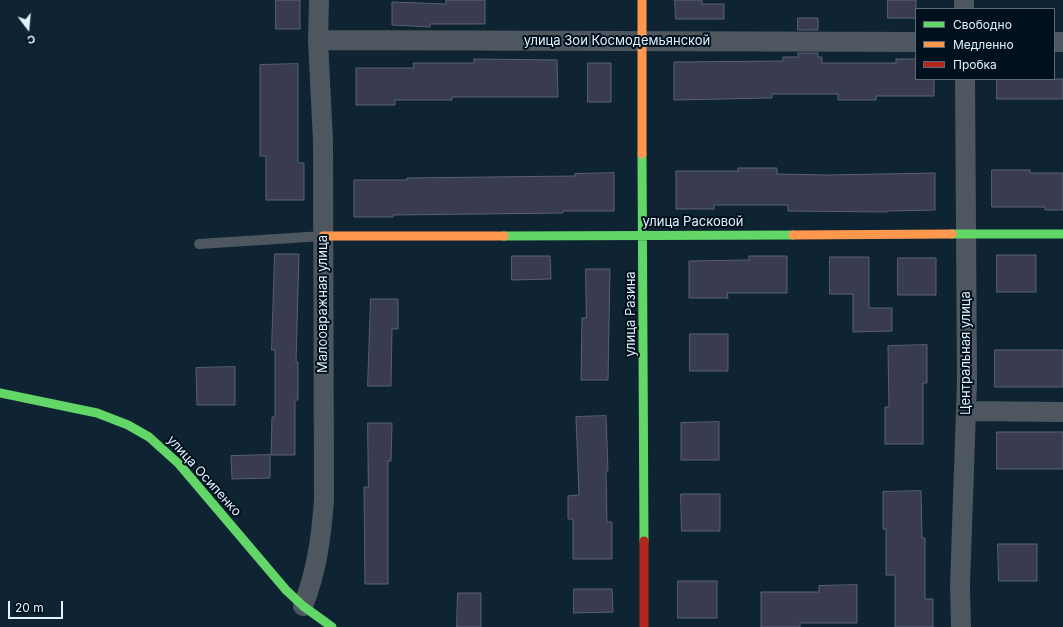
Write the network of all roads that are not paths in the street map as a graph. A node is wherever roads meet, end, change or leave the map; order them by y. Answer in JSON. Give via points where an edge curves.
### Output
{"nodes":[{"id":1,"x":319,"y":0,"type":"edge"},
{"id":2,"x":642,"y":0,"type":"edge"},
{"id":3,"x":318,"y":40,"type":"junction"},
{"id":4,"x":641,"y":41,"type":"junction"},
{"id":5,"x":915,"y":42,"type":"edge"},
{"id":6,"x":965,"y":80,"type":"edge"},
{"id":7,"x":966,"y":234,"type":"junction"},
{"id":8,"x":1063,"y":234,"type":"edge"},
{"id":9,"x":643,"y":235,"type":"junction"},
{"id":10,"x":323,"y":236,"type":"junction"},
{"id":11,"x":198,"y":244,"type":"dead end"},
{"id":12,"x":0,"y":393,"type":"edge"},
{"id":13,"x":966,"y":411,"type":"junction"},
{"id":14,"x":1063,"y":412,"type":"edge"},
{"id":15,"x":303,"y":606,"type":"junction"},
{"id":16,"x":332,"y":627,"type":"edge"},
{"id":17,"x":644,"y":627,"type":"edge"},
{"id":18,"x":961,"y":627,"type":"edge"}],
"edges":[{"from":1,"to":3,"type":"street","name":"Малоовражная улица"},
{"from":2,"to":4,"type":"street","name":"улица Разина"},
{"from":3,"to":4,"type":"street","name":"улица Зои Космодемьянской"},
{"from":3,"to":10,"type":"street","name":"Малоовражная улица","via":[[323,141]]},
{"from":4,"to":5,"type":"street","name":"улица Зои Космодемьянской"},
{"from":4,"to":9,"type":"street","name":"улица Разина"},
{"from":6,"to":7,"type":"street","name":"Центральная улица"},
{"from":7,"to":8,"type":"street","name":"улица Расковой"},
{"from":7,"to":9,"type":"street","name":"улица Расковой"},
{"from":7,"to":13,"type":"street","name":"Центральная улица"},
{"from":9,"to":10,"type":"street","name":"улица Расковой"},
{"from":9,"to":17,"type":"street","name":"улица Разина"},
{"from":10,"to":11,"type":"lane"},
{"from":10,"to":15,"type":"street","name":"Малоовражная улица","via":[[324,500],[318,560]]},
{"from":12,"to":15,"type":"street","name":"улица Осипенко","via":[[109,418],[145,434],[179,464],[271,574]]},
{"from":13,"to":14,"type":"street"},
{"from":13,"to":18,"type":"street","name":"Центральная улица"},
{"from":15,"to":16,"type":"street","name":"улица Осипенко"}]}
